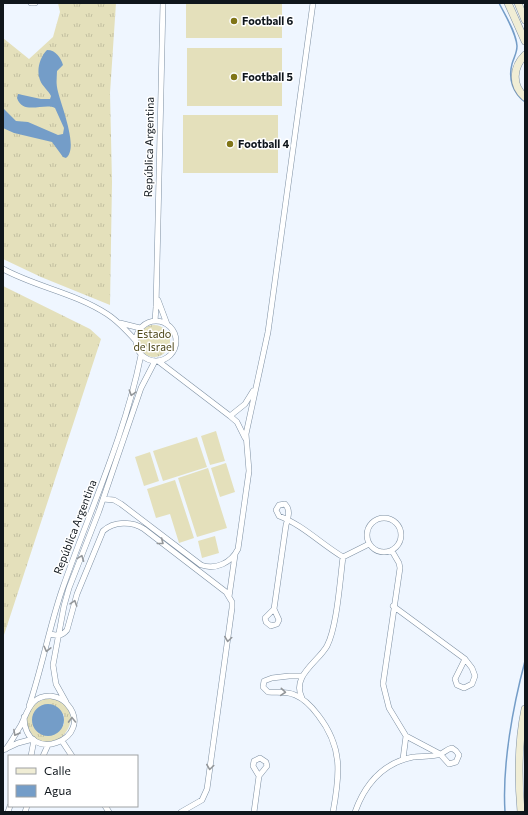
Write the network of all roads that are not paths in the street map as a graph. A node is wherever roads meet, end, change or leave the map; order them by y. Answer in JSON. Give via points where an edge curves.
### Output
{"nodes":[{"id":1,"x":31,"y":3,"type":"edge"},
{"id":2,"x":35,"y":3,"type":"edge"},
{"id":3,"x":163,"y":3,"type":"edge"},
{"id":4,"x":313,"y":3,"type":"edge"},
{"id":5,"x":508,"y":3,"type":"edge"},
{"id":6,"x":518,"y":3,"type":"edge"},
{"id":7,"x":525,"y":20,"type":"edge"},
{"id":8,"x":525,"y":41,"type":"edge"},
{"id":9,"x":525,"y":56,"type":"edge"},
{"id":10,"x":525,"y":97,"type":"edge"},
{"id":11,"x":3,"y":269,"type":"edge"},
{"id":12,"x":156,"y":291,"type":"junction"},
{"id":13,"x":155,"y":321,"type":"junction"},
{"id":14,"x":119,"y":323,"type":"junction"},
{"id":15,"x":167,"y":324,"type":"junction"},
{"id":16,"x":140,"y":328,"type":"junction"},
{"id":17,"x":136,"y":341,"type":"junction"},
{"id":18,"x":141,"y":355,"type":"junction"},
{"id":19,"x":157,"y":361,"type":"junction"},
{"id":20,"x":257,"y":382,"type":"junction"},
{"id":21,"x":230,"y":416,"type":"junction"},
{"id":22,"x":123,"y":422,"type":"junction"},
{"id":23,"x":129,"y":424,"type":"junction"},
{"id":24,"x":246,"y":441,"type":"junction"},
{"id":25,"x":103,"y":499,"type":"junction"},
{"id":26,"x":93,"y":508,"type":"junction"},
{"id":27,"x":99,"y":511,"type":"junction"},
{"id":28,"x":369,"y":544,"type":"junction"},
{"id":29,"x":392,"y":551,"type":"junction"},
{"id":30,"x":235,"y":555,"type":"junction"},
{"id":31,"x":343,"y":557,"type":"junction"},
{"id":32,"x":62,"y":592,"type":"junction"},
{"id":33,"x":67,"y":594,"type":"junction"},
{"id":34,"x":229,"y":597,"type":"junction"},
{"id":35,"x":393,"y":606,"type":"junction"},
{"id":36,"x":274,"y":609,"type":"dead end"},
{"id":37,"x":50,"y":634,"type":"junction"},
{"id":38,"x":58,"y":636,"type":"junction"},
{"id":39,"x":465,"y":659,"type":"junction"},
{"id":40,"x":302,"y":676,"type":"junction"},
{"id":41,"x":302,"y":698,"type":"junction"},
{"id":42,"x":66,"y":702,"type":"junction"},
{"id":43,"x":29,"y":706,"type":"junction"},
{"id":44,"x":525,"y":709,"type":"edge"},
{"id":45,"x":24,"y":718,"type":"junction"},
{"id":46,"x":406,"y":736,"type":"junction"},
{"id":47,"x":34,"y":740,"type":"junction"},
{"id":48,"x":62,"y":741,"type":"junction"},
{"id":49,"x":48,"y":745,"type":"junction"},
{"id":50,"x":5,"y":749,"type":"edge"},
{"id":51,"x":31,"y":755,"type":"edge"},
{"id":52,"x":43,"y":755,"type":"edge"},
{"id":53,"x":71,"y":755,"type":"edge"},
{"id":54,"x":403,"y":759,"type":"junction"},
{"id":55,"x":259,"y":776,"type":"dead end"},
{"id":56,"x":181,"y":812,"type":"edge"},
{"id":57,"x":254,"y":812,"type":"edge"},
{"id":58,"x":333,"y":812,"type":"edge"},
{"id":59,"x":355,"y":812,"type":"edge"},
{"id":60,"x":521,"y":812,"type":"edge"}],
"edges":[{"from":1,"to":2,"type":"street"},
{"from":3,"to":12,"type":"street","name":"República Argentina"},
{"from":4,"to":20,"type":"street","via":[[268,332]]},
{"from":5,"to":8,"type":"main road"},
{"from":6,"to":7,"type":"main road"},
{"from":9,"to":10,"type":"main road","via":[[515,73],[517,88]]},
{"from":11,"to":14,"type":"street","via":[[89,304]]},
{"from":12,"to":13,"type":"street","name":"República Argentina"},
{"from":12,"to":15,"type":"street","name":"República Argentina"},
{"from":13,"to":15,"type":"street"},
{"from":13,"to":16,"type":"street"},
{"from":14,"to":16,"type":"street"},
{"from":14,"to":17,"type":"street"},
{"from":15,"to":19,"type":"street","via":[[174,331],[176,344],[170,355]]},
{"from":16,"to":17,"type":"street"},
{"from":17,"to":18,"type":"street"},
{"from":18,"to":19,"type":"street"},
{"from":18,"to":22,"type":"street","name":"República Argentina","one_way":true},
{"from":19,"to":21,"type":"street"},
{"from":19,"to":23,"type":"street","name":"República Argentina","via":[[141,388]]},
{"from":20,"to":21,"type":"street","via":[[245,404]]},
{"from":20,"to":24,"type":"street","via":[[246,429]]},
{"from":21,"to":24,"type":"street"},
{"from":22,"to":23,"type":"street"},
{"from":22,"to":26,"type":"street","name":"República Argentina"},
{"from":23,"to":25,"type":"street","name":"República Argentina"},
{"from":24,"to":30,"type":"street","via":[[249,471]]},
{"from":25,"to":27,"type":"street","name":"República Argentina"},
{"from":25,"to":30,"type":"street","via":[[121,504],[201,565],[214,568]]},
{"from":26,"to":27,"type":"street"},
{"from":26,"to":32,"type":"street","name":"República Argentina"},
{"from":33,"to":27,"type":"street","name":"República Argentina","one_way":true},
{"from":28,"to":29,"type":"street","via":[[377,551]]},
{"from":28,"to":29,"type":"street","via":[[367,534],[370,524],[379,518],[390,518],[398,524],[402,534],[399,544]]},
{"from":28,"to":31,"type":"street"},
{"from":29,"to":35,"type":"street","via":[[400,568]]},
{"from":30,"to":34,"type":"street"},
{"from":31,"to":36,"type":"street","via":[[288,519]]},
{"from":31,"to":40,"type":"street","via":[[328,644]]},
{"from":32,"to":33,"type":"street"},
{"from":32,"to":37,"type":"street","name":"República Argentina"},
{"from":33,"to":38,"type":"street","name":"República Argentina"},
{"from":38,"to":34,"type":"street","one_way":true,"via":[[66,630],[77,594],[103,531],[117,524],[134,524],[144,529],[226,592]]},
{"from":34,"to":56,"type":"street","one_way":true,"via":[[232,608],[208,789],[205,796],[196,804]]},
{"from":35,"to":39,"type":"street"},
{"from":35,"to":46,"type":"street","via":[[383,684],[389,708]]},
{"from":37,"to":38,"type":"street"},
{"from":37,"to":43,"type":"street","name":"República Argentina","one_way":true},
{"from":38,"to":42,"type":"street","name":"República Argentina","via":[[53,658],[53,673]]},
{"from":39,"to":39,"type":"street","via":[[475,676],[472,684],[464,688],[457,685],[455,679]]},
{"from":40,"to":41,"type":"street"},
{"from":40,"to":41,"type":"street","one_way":true,"via":[[272,678],[263,684],[268,692],[288,692]]},
{"from":41,"to":58,"type":"street","via":[[326,725],[334,741],[339,765]]},
{"from":42,"to":43,"type":"street","via":[[60,698],[46,696]]},
{"from":48,"to":42,"type":"street","one_way":true,"via":[[72,730],[74,723]]},
{"from":43,"to":45,"type":"street"},
{"from":44,"to":60,"type":"main road","via":[[519,759]]},
{"from":45,"to":47,"type":"street","via":[[26,729]]},
{"from":45,"to":50,"type":"street","one_way":true},
{"from":46,"to":54,"type":"street"},
{"from":46,"to":54,"type":"street","via":[[440,754]]},
{"from":47,"to":49,"type":"street"},
{"from":47,"to":50,"type":"street"},
{"from":47,"to":51,"type":"street"},
{"from":48,"to":49,"type":"street"},
{"from":48,"to":53,"type":"street"},
{"from":49,"to":52,"type":"street"},
{"from":54,"to":59,"type":"street","via":[[383,770],[374,779],[360,798]]},
{"from":55,"to":57,"type":"street"}]}
